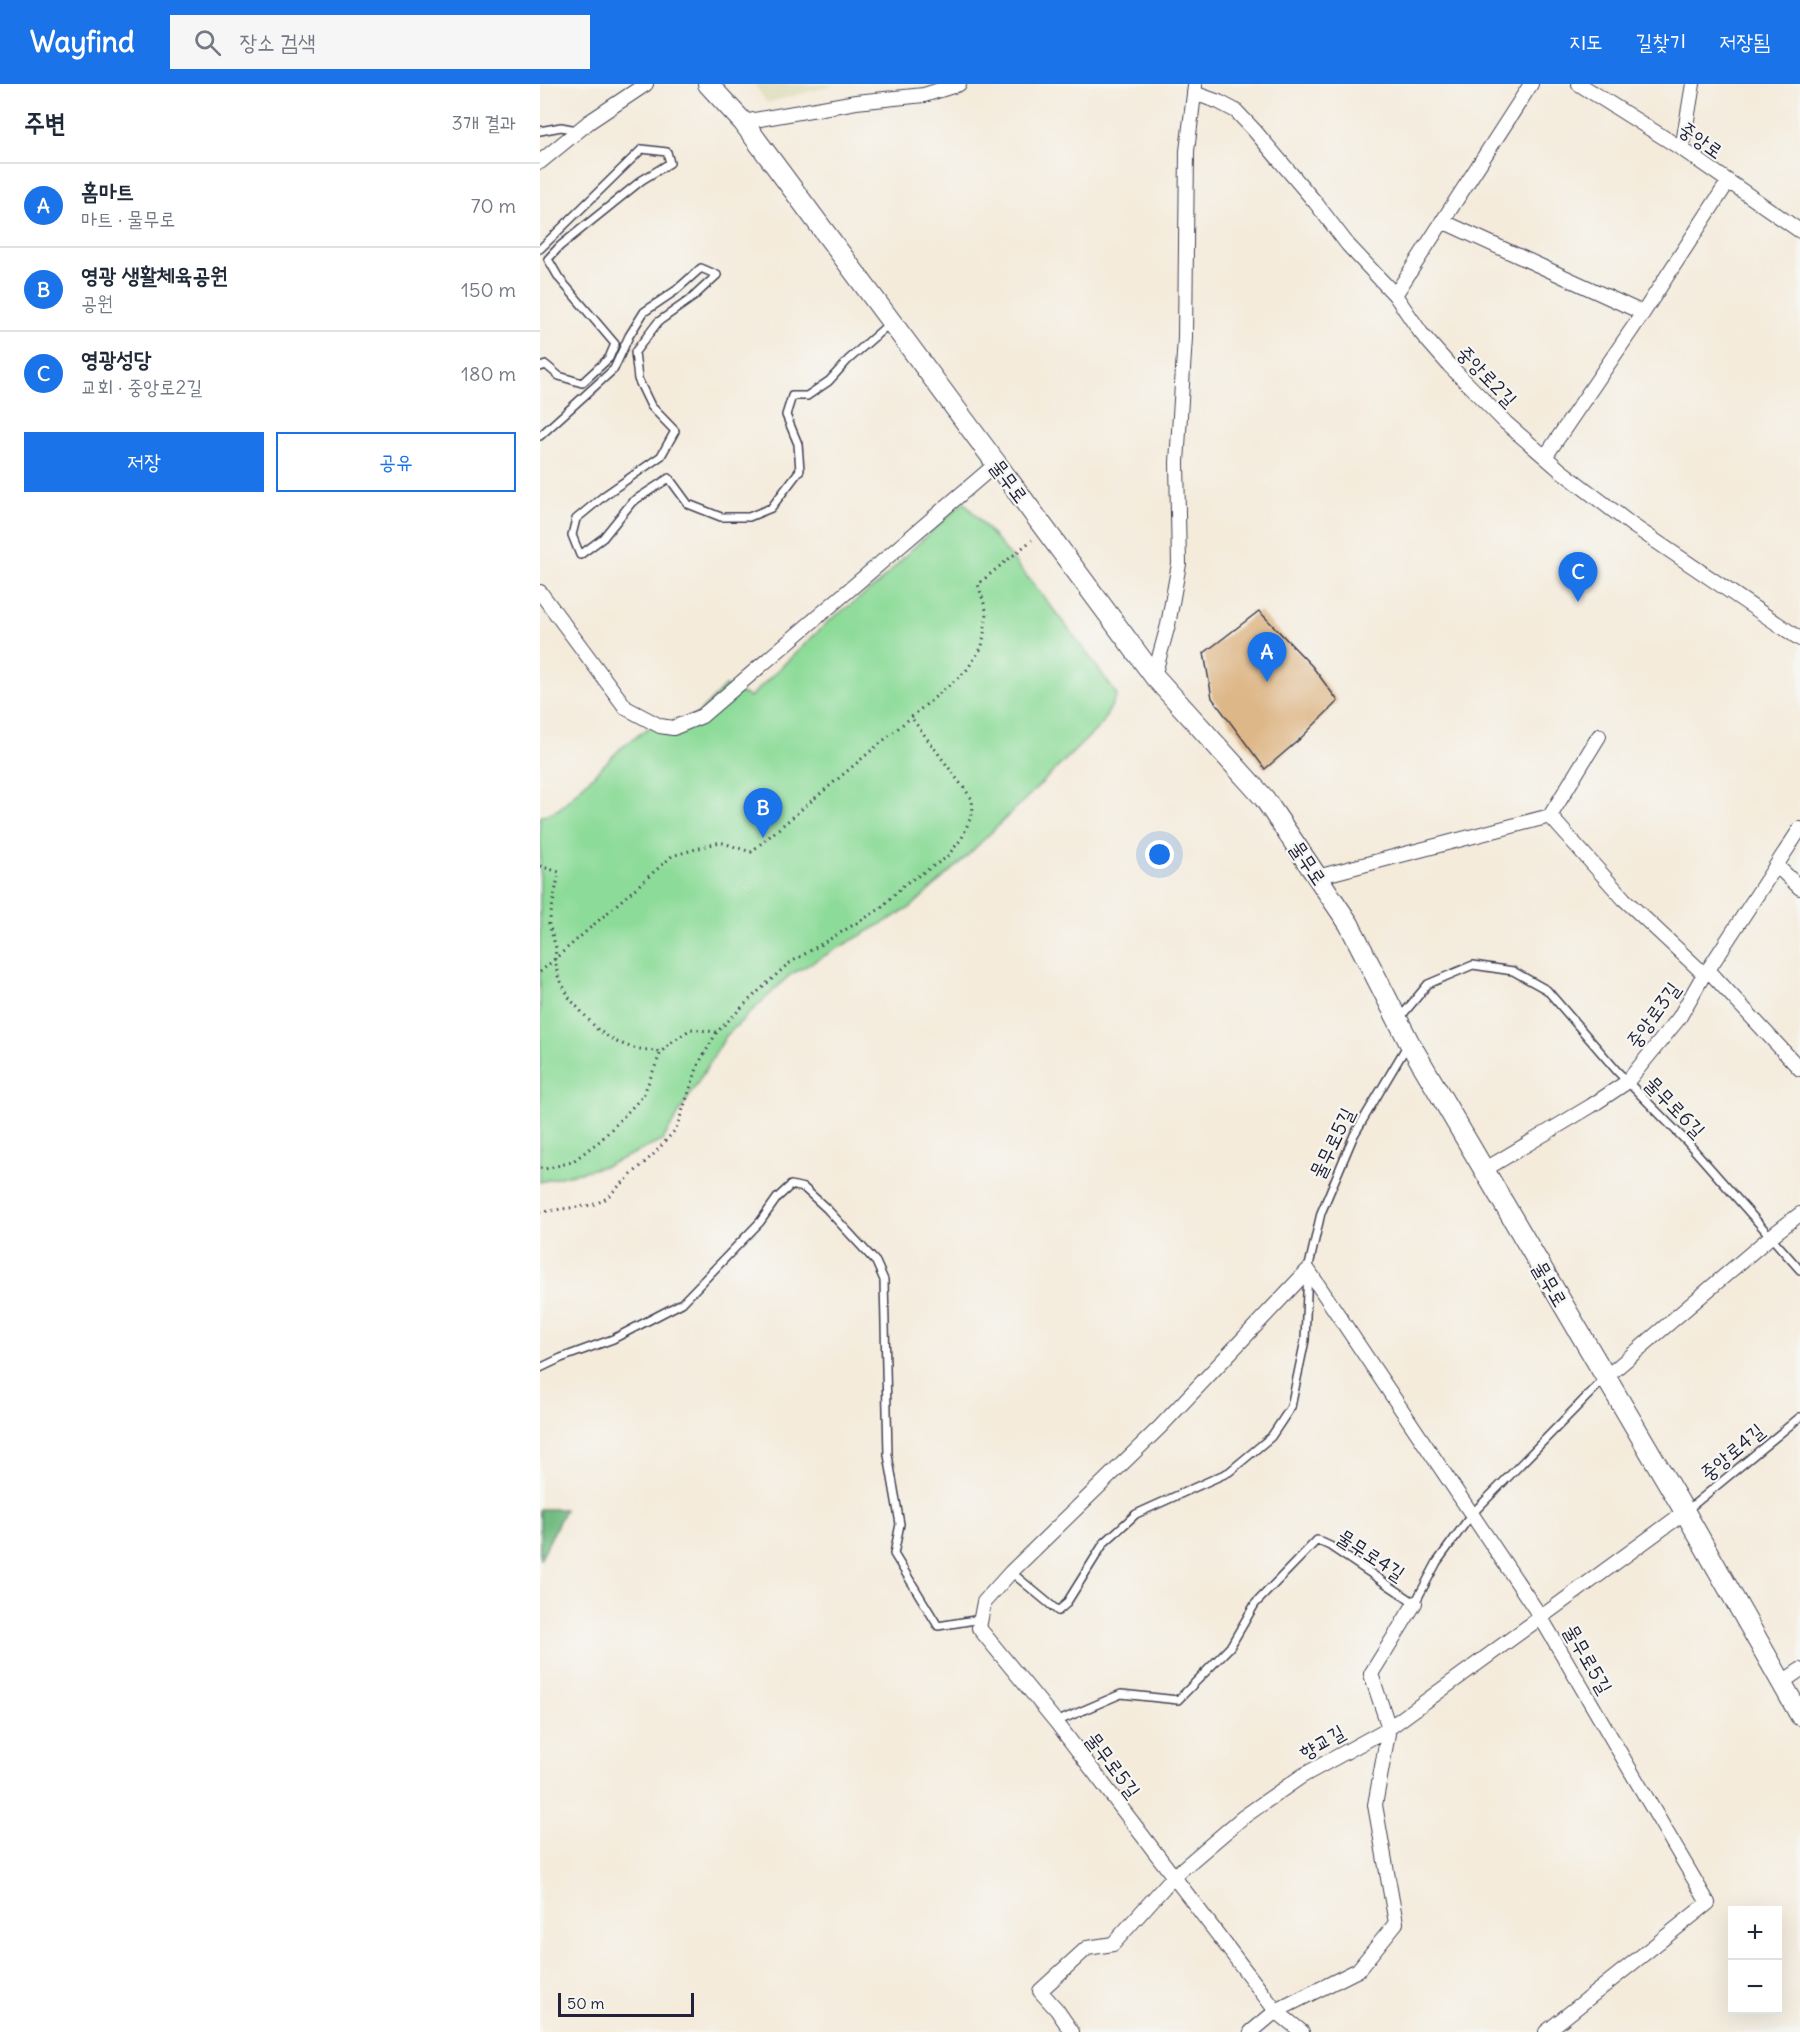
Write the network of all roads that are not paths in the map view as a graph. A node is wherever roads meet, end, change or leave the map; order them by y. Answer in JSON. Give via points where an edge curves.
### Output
{"nodes":[{"id":1,"x":646,"y":84,"type":"edge"},
{"id":2,"x":708,"y":84,"type":"edge"},
{"id":3,"x":959,"y":84,"type":"edge"},
{"id":4,"x":1531,"y":84,"type":"edge"},
{"id":5,"x":1579,"y":84,"type":"edge"},
{"id":6,"x":1693,"y":84,"type":"edge"},
{"id":7,"x":1194,"y":88,"type":"edge"},
{"id":8,"x":743,"y":122,"type":"junction"},
{"id":9,"x":580,"y":130,"type":"junction"},
{"id":10,"x":540,"y":131,"type":"edge"},
{"id":11,"x":1682,"y":149,"type":"junction"},
{"id":12,"x":540,"y":162,"type":"edge"},
{"id":13,"x":1728,"y":182,"type":"junction"},
{"id":14,"x":1442,"y":222,"type":"junction"},
{"id":15,"x":1800,"y":231,"type":"edge"},
{"id":16,"x":540,"y":249,"type":"edge"},
{"id":17,"x":1395,"y":295,"type":"junction"},
{"id":18,"x":1643,"y":313,"type":"junction"},
{"id":19,"x":891,"y":322,"type":"junction"},
{"id":20,"x":540,"y":367,"type":"edge"},
{"id":21,"x":540,"y":436,"type":"edge"},
{"id":22,"x":1545,"y":457,"type":"junction"},
{"id":23,"x":996,"y":464,"type":"junction"},
{"id":24,"x":540,"y":592,"type":"edge"},
{"id":25,"x":1800,"y":639,"type":"edge"},
{"id":26,"x":1154,"y":676,"type":"junction"},
{"id":27,"x":1599,"y":736,"type":"dead end"},
{"id":28,"x":1550,"y":816,"type":"junction"},
{"id":29,"x":1800,"y":829,"type":"edge"},
{"id":30,"x":1777,"y":866,"type":"junction"},
{"id":31,"x":1317,"y":877,"type":"junction"},
{"id":32,"x":1800,"y":888,"type":"edge"},
{"id":33,"x":1706,"y":972,"type":"junction"},
{"id":34,"x":1398,"y":1021,"type":"junction"},
{"id":35,"x":1409,"y":1042,"type":"junction"},
{"id":36,"x":1800,"y":1069,"type":"edge"},
{"id":37,"x":1627,"y":1082,"type":"junction"},
{"id":38,"x":1484,"y":1170,"type":"junction"},
{"id":39,"x":1800,"y":1214,"type":"edge"},
{"id":40,"x":1770,"y":1237,"type":"junction"},
{"id":41,"x":1308,"y":1270,"type":"junction"},
{"id":42,"x":1800,"y":1270,"type":"edge"},
{"id":43,"x":540,"y":1368,"type":"edge"},
{"id":44,"x":1605,"y":1378,"type":"junction"},
{"id":45,"x":1800,"y":1417,"type":"edge"},
{"id":46,"x":1684,"y":1512,"type":"junction"},
{"id":47,"x":1472,"y":1514,"type":"junction"},
{"id":48,"x":1011,"y":1572,"type":"junction"},
{"id":49,"x":1415,"y":1603,"type":"junction"},
{"id":50,"x":1540,"y":1616,"type":"junction"},
{"id":51,"x":981,"y":1619,"type":"junction"},
{"id":52,"x":1800,"y":1670,"type":"edge"},
{"id":53,"x":1781,"y":1683,"type":"junction"},
{"id":54,"x":1800,"y":1715,"type":"edge"},
{"id":55,"x":1056,"y":1722,"type":"junction"},
{"id":56,"x":1389,"y":1728,"type":"junction"},
{"id":57,"x":1173,"y":1877,"type":"junction"},
{"id":58,"x":1276,"y":2011,"type":"junction"},
{"id":59,"x":1072,"y":2032,"type":"edge"},
{"id":60,"x":1251,"y":2032,"type":"edge"},
{"id":61,"x":1302,"y":2032,"type":"edge"},
{"id":62,"x":1546,"y":2032,"type":"edge"}],
"edges":[{"from":1,"to":9,"type":"street"},
{"from":2,"to":8,"type":"main road","name":"물무로"},
{"from":3,"to":8,"type":"street","via":[[924,95],[856,102]]},
{"from":4,"to":14,"type":"street"},
{"from":5,"to":11,"type":"street","name":"중앙로"},
{"from":6,"to":11,"type":"street"},
{"from":7,"to":17,"type":"street","name":"중앙로2길","via":[[1242,117],[1348,245]]},
{"from":7,"to":26,"type":"street","name":"중앙로2길","via":[[1186,151],[1179,564]]},
{"from":8,"to":19,"type":"main road","name":"물무로"},
{"from":9,"to":10,"type":"lane","via":[[561,127]]},
{"from":9,"to":12,"type":"street"},
{"from":11,"to":13,"type":"street","name":"중앙로"},
{"from":13,"to":15,"type":"street","name":"중앙로"},
{"from":13,"to":18,"type":"street"},
{"from":14,"to":17,"type":"street"},
{"from":14,"to":18,"type":"street"},
{"from":16,"to":20,"type":"lane","via":[[642,149],[667,152],[670,163],[642,180],[548,259],[559,278],[615,344],[609,358],[582,383],[560,376],[546,365]]},
{"from":17,"to":22,"type":"street","name":"중앙로2길","via":[[1449,365]]},
{"from":18,"to":22,"type":"street"},
{"from":19,"to":21,"type":"lane","via":[[829,381],[807,396],[792,396],[786,415],[798,444],[800,470],[771,508],[749,517],[721,517],[688,504],[669,478],[632,502],[603,538],[580,555],[572,535],[576,519],[661,456],[675,431],[651,406],[638,379],[636,352],[658,322],[717,275],[701,268],[644,312],[614,369]]},
{"from":19,"to":23,"type":"main road","name":"물무로"},
{"from":22,"to":25,"type":"street","name":"중앙로2길","via":[[1632,525]]},
{"from":23,"to":24,"type":"street","via":[[702,716],[673,728],[660,726],[626,708]]},
{"from":23,"to":26,"type":"main road","name":"물무로"},
{"from":26,"to":31,"type":"main road","name":"물무로","via":[[1264,798]]},
{"from":27,"to":28,"type":"street"},
{"from":28,"to":31,"type":"street"},
{"from":28,"to":33,"type":"street","via":[[1624,899]]},
{"from":29,"to":30,"type":"street","name":"중앙로3길"},
{"from":30,"to":32,"type":"street"},
{"from":30,"to":33,"type":"street","name":"중앙로3길"},
{"from":31,"to":34,"type":"main road","name":"물무로","via":[[1349,924]]},
{"from":33,"to":36,"type":"street"},
{"from":33,"to":37,"type":"street","name":"중앙로3길","via":[[1679,1018]]},
{"from":34,"to":35,"type":"main road","name":"물무로"},
{"from":34,"to":37,"type":"lane","name":"물무로6길","via":[[1428,984],[1473,965],[1513,971],[1547,990]]},
{"from":35,"to":38,"type":"main road","name":"물무로"},
{"from":35,"to":41,"type":"lane","name":"물무로5길","via":[[1354,1135],[1321,1213]]},
{"from":37,"to":38,"type":"street","name":"중앙로3길"},
{"from":37,"to":40,"type":"lane","name":"물무로6길","via":[[1688,1143]]},
{"from":38,"to":44,"type":"main road","name":"물무로"},
{"from":39,"to":40,"type":"street"},
{"from":40,"to":42,"type":"lane","name":"물무로6길"},
{"from":40,"to":44,"type":"street"},
{"from":41,"to":47,"type":"street","name":"물무로5길"},
{"from":41,"to":48,"type":"street","via":[[1160,1427]]},
{"from":41,"to":48,"type":"lane","name":"물무로5길","via":[[1305,1340],[1291,1407],[1271,1437],[1229,1472],[1136,1514],[1104,1543],[1058,1611]]},
{"from":43,"to":51,"type":"lane","via":[[613,1339],[682,1303],[760,1222],[777,1198],[791,1185],[804,1188],[876,1262],[884,1280],[888,1455],[900,1524],[894,1554],[938,1626]]},
{"from":44,"to":46,"type":"main road","name":"물무로"},
{"from":44,"to":47,"type":"lane","name":"물무로4길"},
{"from":45,"to":46,"type":"lane","name":"중앙로4길"},
{"from":46,"to":50,"type":"street","name":"향교길"},
{"from":46,"to":53,"type":"main road","name":"물무로"},
{"from":47,"to":49,"type":"lane","name":"물무로4길","via":[[1437,1562]]},
{"from":47,"to":50,"type":"street","name":"물무로5길"},
{"from":48,"to":51,"type":"street","via":[[984,1602]]},
{"from":49,"to":55,"type":"lane","name":"물무로4길","via":[[1317,1540],[1255,1604],[1230,1647],[1178,1700],[1121,1694]]},
{"from":49,"to":56,"type":"street","via":[[1371,1674]]},
{"from":50,"to":56,"type":"street","name":"향교길"},
{"from":50,"to":62,"type":"street","name":"물무로5길","via":[[1708,1903]]},
{"from":51,"to":55,"type":"street","name":"물무로5길","via":[[979,1628]]},
{"from":52,"to":53,"type":"street"},
{"from":53,"to":54,"type":"main road","name":"물무로"},
{"from":55,"to":57,"type":"street","name":"물무로5길"},
{"from":56,"to":57,"type":"street","name":"향교길","via":[[1302,1776],[1242,1818]]},
{"from":56,"to":58,"type":"street","via":[[1375,1805],[1396,1923],[1358,1970]]},
{"from":57,"to":58,"type":"street","name":"물무로5길"},
{"from":57,"to":59,"type":"street","name":"향교길","via":[[1113,1944],[1087,1948],[1040,1991]]},
{"from":58,"to":60,"type":"street"},
{"from":58,"to":61,"type":"street","name":"물무로5길"}]}
